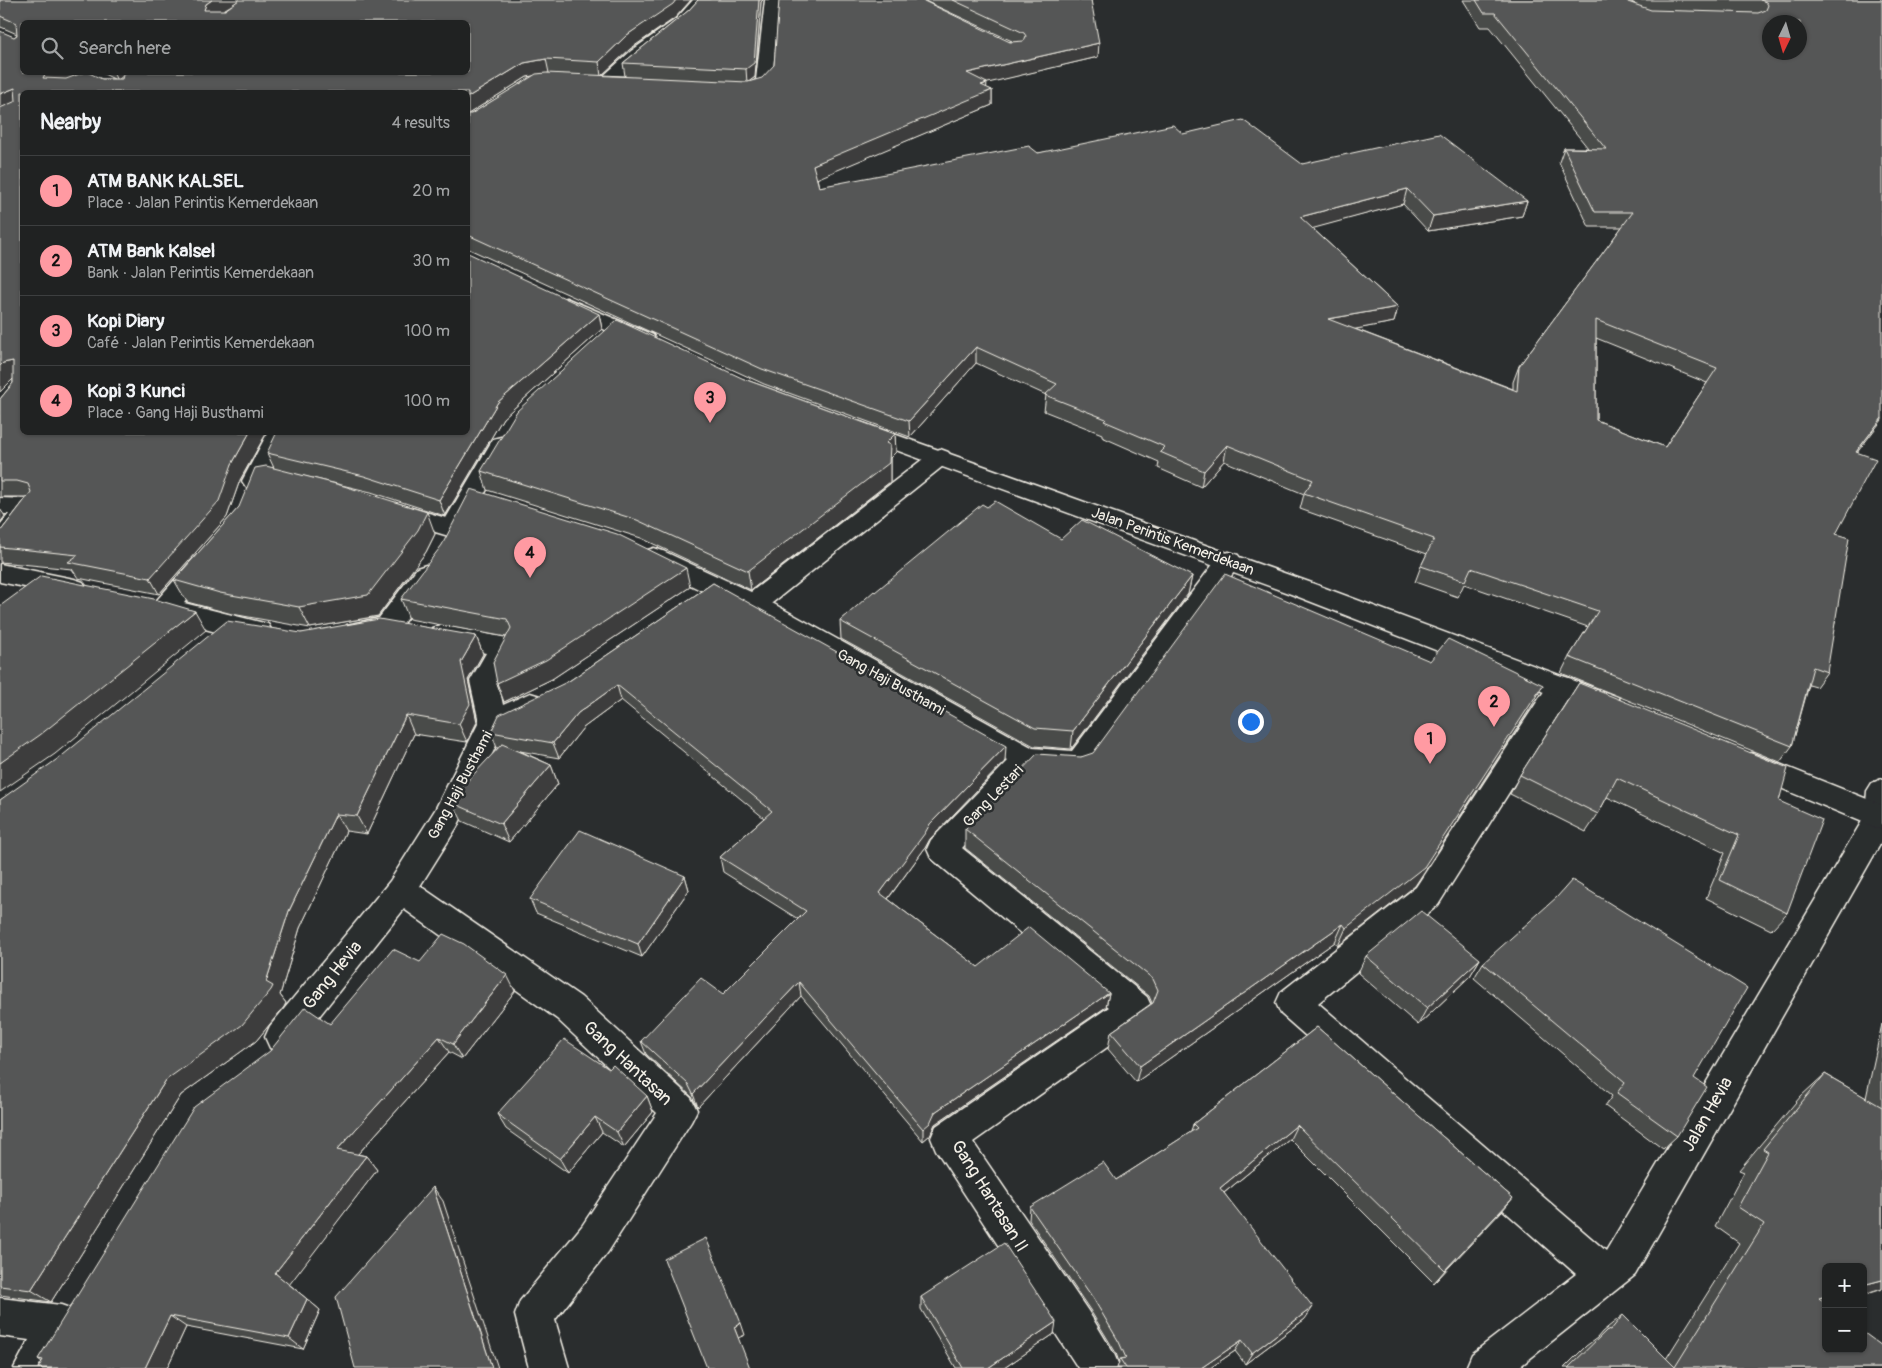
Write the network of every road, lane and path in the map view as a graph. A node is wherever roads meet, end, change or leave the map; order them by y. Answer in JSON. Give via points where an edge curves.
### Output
{"nodes":[{"id":1,"x":701,"y":0,"type":"edge"},
{"id":2,"x":773,"y":0,"type":"edge"},
{"id":3,"x":587,"y":82,"type":"edge"},
{"id":4,"x":606,"y":83,"type":"junction"},
{"id":5,"x":626,"y":84,"type":"edge"},
{"id":6,"x":721,"y":88,"type":"edge"},
{"id":7,"x":547,"y":295,"type":"edge"},
{"id":8,"x":618,"y":328,"type":"junction"},
{"id":9,"x":597,"y":347,"type":"edge"},
{"id":10,"x":670,"y":351,"type":"edge"},
{"id":11,"x":838,"y":421,"type":"edge"},
{"id":12,"x":512,"y":424,"type":"edge"},
{"id":13,"x":279,"y":435,"type":"edge"},
{"id":14,"x":940,"y":457,"type":"junction"},
{"id":15,"x":246,"y":505,"type":"edge"},
{"id":16,"x":376,"y":505,"type":"edge"},
{"id":17,"x":0,"y":506,"type":"edge"},
{"id":18,"x":0,"y":542,"type":"edge"},
{"id":19,"x":444,"y":545,"type":"junction"},
{"id":20,"x":631,"y":546,"type":"edge"},
{"id":21,"x":219,"y":547,"type":"edge"},
{"id":22,"x":1229,"y":562,"type":"junction"},
{"id":23,"x":0,"y":573,"type":"edge"},
{"id":24,"x":714,"y":586,"type":"junction"},
{"id":25,"x":98,"y":593,"type":"edge"},
{"id":26,"x":690,"y":602,"type":"edge"},
{"id":27,"x":753,"y":604,"type":"junction"},
{"id":28,"x":232,"y":626,"type":"junction"},
{"id":29,"x":388,"y":626,"type":"junction"},
{"id":30,"x":281,"y":635,"type":"edge"},
{"id":31,"x":330,"y":636,"type":"edge"},
{"id":32,"x":210,"y":645,"type":"edge"},
{"id":33,"x":1562,"y":686,"type":"junction"},
{"id":34,"x":555,"y":692,"type":"edge"},
{"id":35,"x":1626,"y":712,"type":"edge"},
{"id":36,"x":493,"y":722,"type":"junction"},
{"id":37,"x":1735,"y":757,"type":"edge"},
{"id":38,"x":1028,"y":759,"type":"junction"},
{"id":39,"x":1881,"y":809,"type":"edge"},
{"id":40,"x":401,"y":890,"type":"junction"},
{"id":41,"x":1135,"y":1008,"type":"joint"},
{"id":42,"x":261,"y":1059,"type":"edge"},
{"id":43,"x":1604,"y":1274,"type":"junction"},
{"id":44,"x":0,"y":1317,"type":"edge"},
{"id":45,"x":34,"y":1368,"type":"edge"},
{"id":46,"x":549,"y":1368,"type":"edge"},
{"id":47,"x":1100,"y":1368,"type":"edge"},
{"id":48,"x":1486,"y":1368,"type":"edge"}],
"edges":[{"from":1,"to":4,"type":"street","via":[[693,13],[673,31],[643,50]]},
{"from":2,"to":6,"type":"street","via":[[764,82],[750,90]]},
{"from":3,"to":4,"type":"street"},
{"from":4,"to":5,"type":"street"},
{"from":7,"to":8,"type":"street"},
{"from":8,"to":9,"type":"street"},
{"from":8,"to":10,"type":"street"},
{"from":11,"to":14,"type":"street","name":"Jalan Perintis Kemerdekaan"},
{"from":12,"to":19,"type":"street","via":[[480,498]]},
{"from":13,"to":15,"type":"street","via":[[265,480]]},
{"from":14,"to":22,"type":"street","name":"Jalan Perintis Kemerdekaan"},
{"from":14,"to":27,"type":"street"},
{"from":16,"to":19,"type":"street"},
{"from":17,"to":18,"type":"street","via":[[28,507]]},
{"from":19,"to":29,"type":"street"},
{"from":20,"to":24,"type":"street","name":"Gang Haji Busthami"},
{"from":21,"to":28,"type":"street","via":[[156,605]]},
{"from":22,"to":33,"type":"street","name":"Jalan Perintis Kemerdekaan"},
{"from":22,"to":38,"type":"street","name":"Gang Lestari","via":[[1079,763]]},
{"from":23,"to":25,"type":"street"},
{"from":24,"to":26,"type":"street"},
{"from":24,"to":27,"type":"street","name":"Gang Haji Busthami"},
{"from":27,"to":38,"type":"street","name":"Gang Haji Busthami"},
{"from":28,"to":30,"type":"street"},
{"from":28,"to":32,"type":"street"},
{"from":29,"to":31,"type":"street"},
{"from":29,"to":36,"type":"street","via":[[503,646],[484,681]]},
{"from":33,"to":35,"type":"street","name":"Jalan Perintis Kemerdekaan"},
{"from":33,"to":43,"type":"street","via":[[1427,896],[1293,1003]]},
{"from":34,"to":36,"type":"street","name":"Gang Haji Busthami"},
{"from":36,"to":40,"type":"street","name":"Gang Haji Busthami","via":[[446,818]]},
{"from":37,"to":39,"type":"street"},
{"from":38,"to":41,"type":"street","name":"Gang Lestari","via":[[942,849]]},
{"from":39,"to":43,"type":"street","name":"Jalan Hevia","via":[[1622,1262]]},
{"from":40,"to":42,"type":"street","name":"Gang Hevia","via":[[269,1054]]},
{"from":40,"to":46,"type":"street","name":"Gang Hantasan","via":[[569,1008],[679,1110],[596,1239],[534,1314]]},
{"from":41,"to":47,"type":"street","name":"Gang Hantasan II","via":[[949,1138]]},
{"from":43,"to":48,"type":"street","name":"Jalan Hevia"},
{"from":44,"to":45,"type":"street","via":[[68,1312]]}]}
